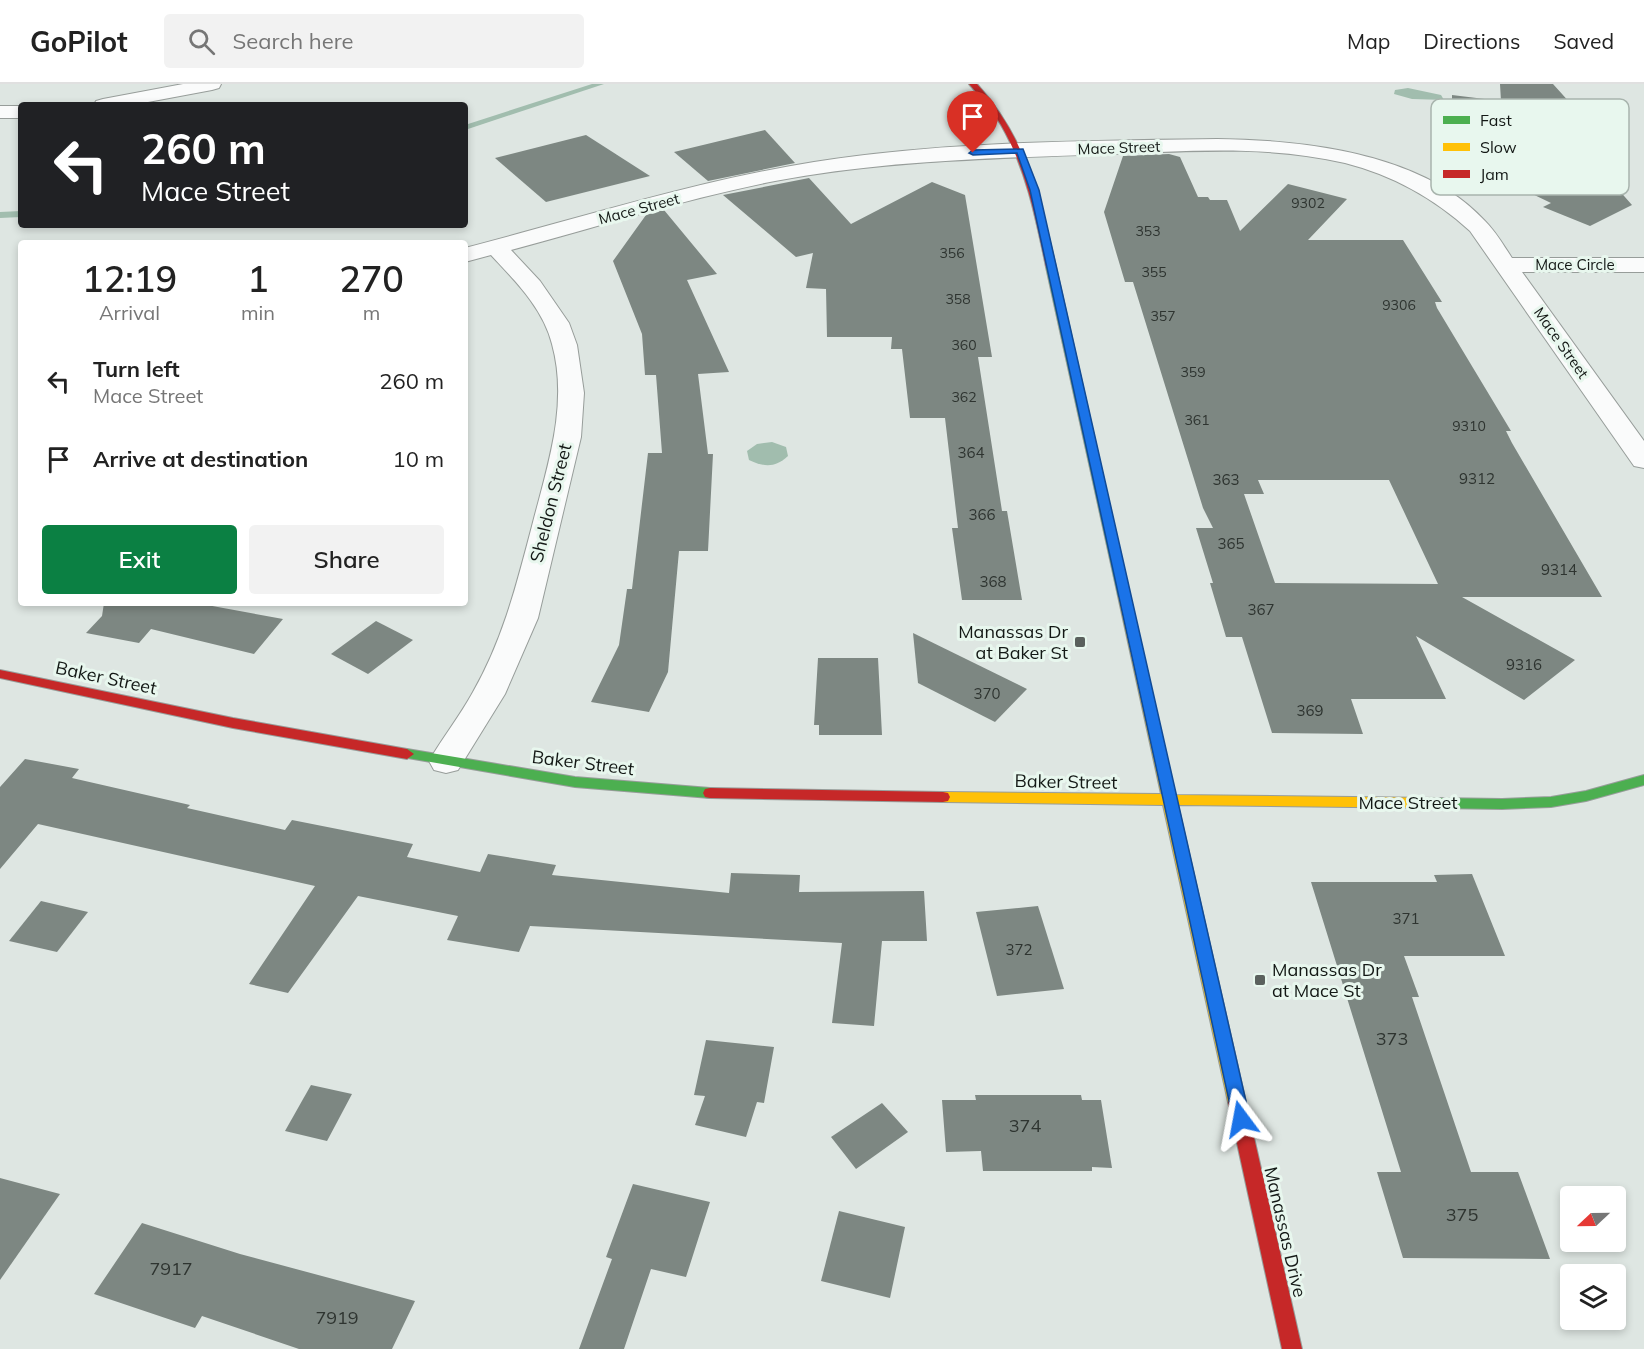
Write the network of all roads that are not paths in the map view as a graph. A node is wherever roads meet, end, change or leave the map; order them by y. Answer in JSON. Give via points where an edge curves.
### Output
{"nodes":[{"id":1,"x":212,"y":84,"type":"edge"},
{"id":2,"x":973,"y":84,"type":"edge"},
{"id":3,"x":119,"y":102,"type":"edge"},
{"id":4,"x":0,"y":112,"type":"edge"},
{"id":5,"x":18,"y":112,"type":"edge"},
{"id":6,"x":1020,"y":151,"type":"junction"},
{"id":7,"x":1431,"y":189,"type":"edge"},
{"id":8,"x":1443,"y":195,"type":"edge"},
{"id":9,"x":496,"y":247,"type":"junction"},
{"id":10,"x":468,"y":254,"type":"edge"},
{"id":11,"x":1506,"y":265,"type":"junction"},
{"id":12,"x":1644,"y":265,"type":"edge"},
{"id":13,"x":1644,"y":460,"type":"edge"},
{"id":14,"x":0,"y":674,"type":"edge"},
{"id":15,"x":446,"y":761,"type":"junction"},
{"id":16,"x":1644,"y":780,"type":"edge"},
{"id":17,"x":1170,"y":801,"type":"junction"},
{"id":18,"x":1292,"y":1349,"type":"edge"}],
"edges":[{"from":1,"to":3,"type":"street"},
{"from":2,"to":6,"type":"main road","name":"Manassas Drive","via":[[1002,115]]},
{"from":4,"to":5,"type":"street"},
{"from":6,"to":7,"type":"street","name":"Mace Street","via":[[1275,147],[1327,153],[1398,174]]},
{"from":6,"to":9,"type":"street","name":"Mace Street","via":[[879,159],[796,171]]},
{"from":6,"to":17,"type":"main road","name":"Manassas Drive","via":[[1034,190]]},
{"from":8,"to":11,"type":"street","name":"Mace Street","via":[[1478,226]]},
{"from":9,"to":10,"type":"street","name":"Mace Street"},
{"from":9,"to":15,"type":"street","name":"Sheldon Street","via":[[532,286],[557,323],[565,345],[572,393],[568,437],[523,618],[489,694]]},
{"from":11,"to":12,"type":"street","name":"Mace Circle"},
{"from":11,"to":13,"type":"street","name":"Mace Street"},
{"from":14,"to":15,"type":"main road","name":"Baker Street","via":[[233,723]]},
{"from":15,"to":17,"type":"main road","name":"Baker Street","via":[[575,782],[694,793]]},
{"from":16,"to":17,"type":"main road","name":"Mace Street","via":[[1564,800],[1490,804]]},
{"from":17,"to":18,"type":"main road","name":"Manassas Drive"}]}
